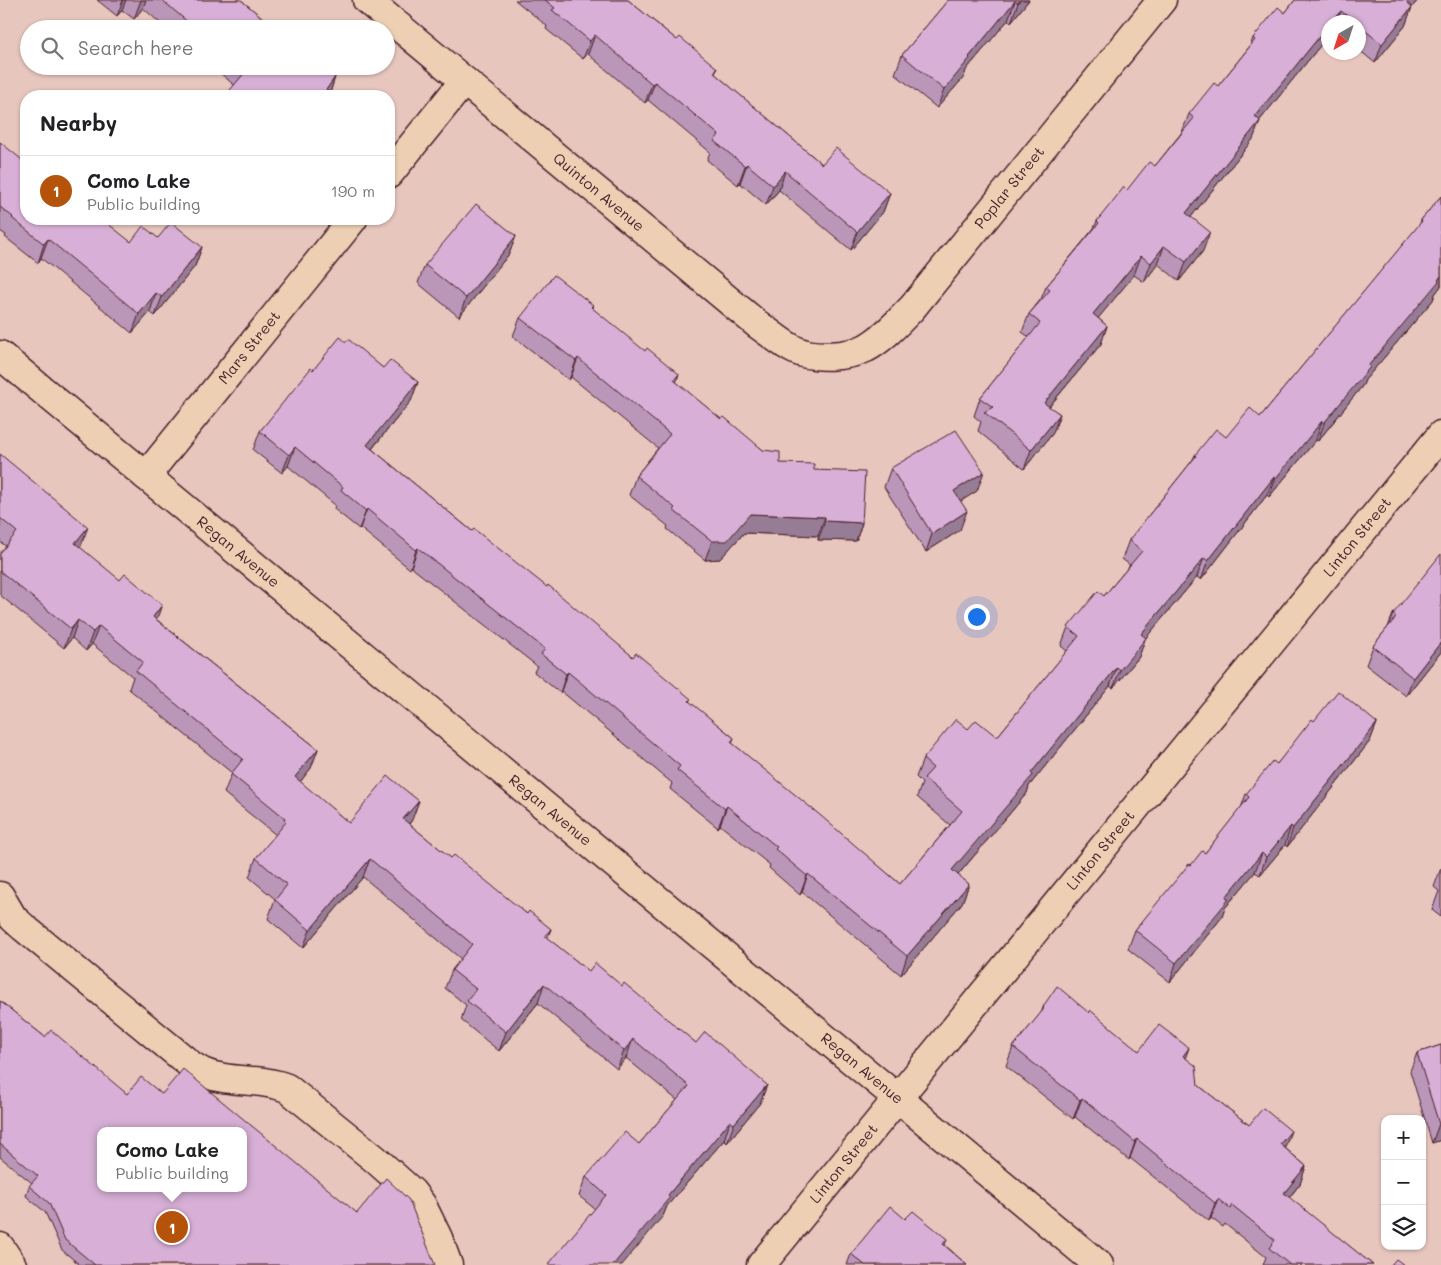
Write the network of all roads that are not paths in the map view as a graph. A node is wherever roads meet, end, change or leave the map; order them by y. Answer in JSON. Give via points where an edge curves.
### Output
{"nodes":[{"id":1,"x":367,"y":0,"type":"edge"},
{"id":2,"x":1162,"y":0,"type":"edge"},
{"id":3,"x":391,"y":20,"type":"edge"},
{"id":4,"x":395,"y":23,"type":"edge"},
{"id":5,"x":464,"y":81,"type":"junction"},
{"id":6,"x":395,"y":167,"type":"edge"},
{"id":7,"x":348,"y":225,"type":"edge"},
{"id":8,"x":842,"y":354,"type":"joint"},
{"id":9,"x":0,"y":355,"type":"edge"},
{"id":10,"x":1441,"y":435,"type":"edge"},
{"id":11,"x":146,"y":476,"type":"junction"},
{"id":12,"x":0,"y":896,"type":"edge"},
{"id":13,"x":898,"y":1098,"type":"junction"},
{"id":14,"x":0,"y":1247,"type":"edge"},
{"id":15,"x":12,"y":1265,"type":"edge"},
{"id":16,"x":448,"y":1265,"type":"edge"},
{"id":17,"x":761,"y":1265,"type":"edge"},
{"id":18,"x":1099,"y":1265,"type":"edge"}],
"edges":[{"from":1,"to":3,"type":"street","name":"Quinton Avenue"},
{"from":2,"to":8,"type":"street","name":"Poplar Street","via":[[912,308],[865,349]]},
{"from":4,"to":5,"type":"street","name":"Quinton Avenue"},
{"from":5,"to":6,"type":"street"},
{"from":5,"to":8,"type":"street","name":"Quinton Avenue","via":[[757,324],[795,350],[820,357]]},
{"from":7,"to":11,"type":"street","name":"Mars Street"},
{"from":9,"to":11,"type":"street","name":"Regan Avenue"},
{"from":10,"to":13,"type":"street","name":"Linton Street"},
{"from":11,"to":13,"type":"street","name":"Regan Avenue"},
{"from":12,"to":16,"type":"street","via":[[13,918],[23,927],[191,1065],[211,1075],[275,1084],[292,1092],[375,1159],[412,1192],[422,1206]]},
{"from":13,"to":17,"type":"street","name":"Linton Street"},
{"from":13,"to":18,"type":"street","name":"Regan Avenue"},
{"from":14,"to":15,"type":"street"}]}
